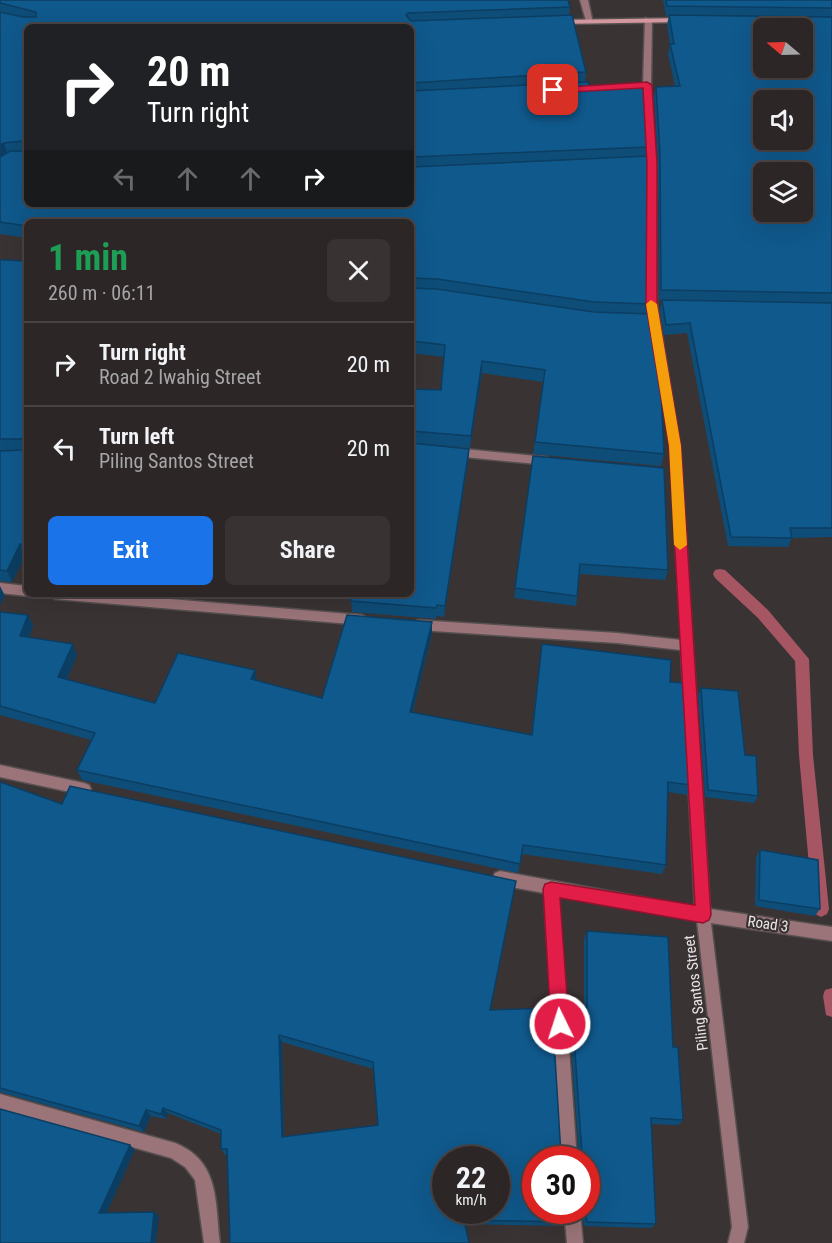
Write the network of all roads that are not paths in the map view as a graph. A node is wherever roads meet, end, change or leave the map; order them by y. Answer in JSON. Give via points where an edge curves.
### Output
{"nodes":[{"id":1,"x":584,"y":0,"type":"edge"},
{"id":2,"x":648,"y":20,"type":"junction"},
{"id":3,"x":693,"y":20,"type":"edge"},
{"id":4,"x":590,"y":21,"type":"junction"},
{"id":5,"x":544,"y":22,"type":"edge"},
{"id":6,"x":635,"y":85,"type":"edge"},
{"id":7,"x":647,"y":85,"type":"junction"},
{"id":8,"x":641,"y":163,"type":"edge"},
{"id":9,"x":652,"y":163,"type":"junction"},
{"id":10,"x":651,"y":305,"type":"junction"},
{"id":11,"x":663,"y":305,"type":"edge"},
{"id":12,"x":446,"y":451,"type":"edge"},
{"id":13,"x":561,"y":462,"type":"edge"},
{"id":14,"x":0,"y":588,"type":"edge"},
{"id":15,"x":24,"y":591,"type":"edge"},
{"id":16,"x":91,"y":597,"type":"edge"},
{"id":17,"x":376,"y":621,"type":"edge"},
{"id":18,"x":399,"y":623,"type":"edge"},
{"id":19,"x":686,"y":646,"type":"junction"},
{"id":20,"x":0,"y":771,"type":"edge"},
{"id":21,"x":102,"y":793,"type":"edge"},
{"id":22,"x":482,"y":874,"type":"edge"},
{"id":23,"x":551,"y":889,"type":"junction"},
{"id":24,"x":703,"y":915,"type":"junction"},
{"id":25,"x":832,"y":934,"type":"edge"},
{"id":26,"x":0,"y":1102,"type":"edge"},
{"id":27,"x":568,"y":1146,"type":"edge"},
{"id":28,"x":573,"y":1224,"type":"edge"},
{"id":29,"x":212,"y":1243,"type":"edge"},
{"id":30,"x":574,"y":1243,"type":"edge"},
{"id":31,"x":736,"y":1243,"type":"edge"}],
"edges":[{"from":1,"to":4,"type":"street"},
{"from":2,"to":3,"type":"street"},
{"from":2,"to":4,"type":"street"},
{"from":2,"to":7,"type":"street","name":"Piling Santos Street"},
{"from":4,"to":5,"type":"street"},
{"from":6,"to":7,"type":"street"},
{"from":7,"to":9,"type":"street","name":"Piling Santos Street"},
{"from":8,"to":9,"type":"street"},
{"from":9,"to":10,"type":"street","name":"Piling Santos Street"},
{"from":10,"to":11,"type":"street"},
{"from":10,"to":19,"type":"street","name":"Piling Santos Street","via":[[649,321],[675,446],[670,472]]},
{"from":12,"to":13,"type":"street"},
{"from":14,"to":15,"type":"street"},
{"from":16,"to":17,"type":"street"},
{"from":18,"to":19,"type":"street"},
{"from":19,"to":24,"type":"street","name":"Piling Santos Street"},
{"from":20,"to":21,"type":"street"},
{"from":22,"to":23,"type":"street","name":"Road 3"},
{"from":23,"to":24,"type":"street","name":"Road 3"},
{"from":23,"to":27,"type":"street"},
{"from":24,"to":25,"type":"street","name":"Road 3"},
{"from":24,"to":31,"type":"street","name":"Piling Santos Street","via":[[740,1227]]},
{"from":26,"to":29,"type":"street","via":[[175,1151],[191,1161],[203,1177]]},
{"from":28,"to":30,"type":"street"}]}
